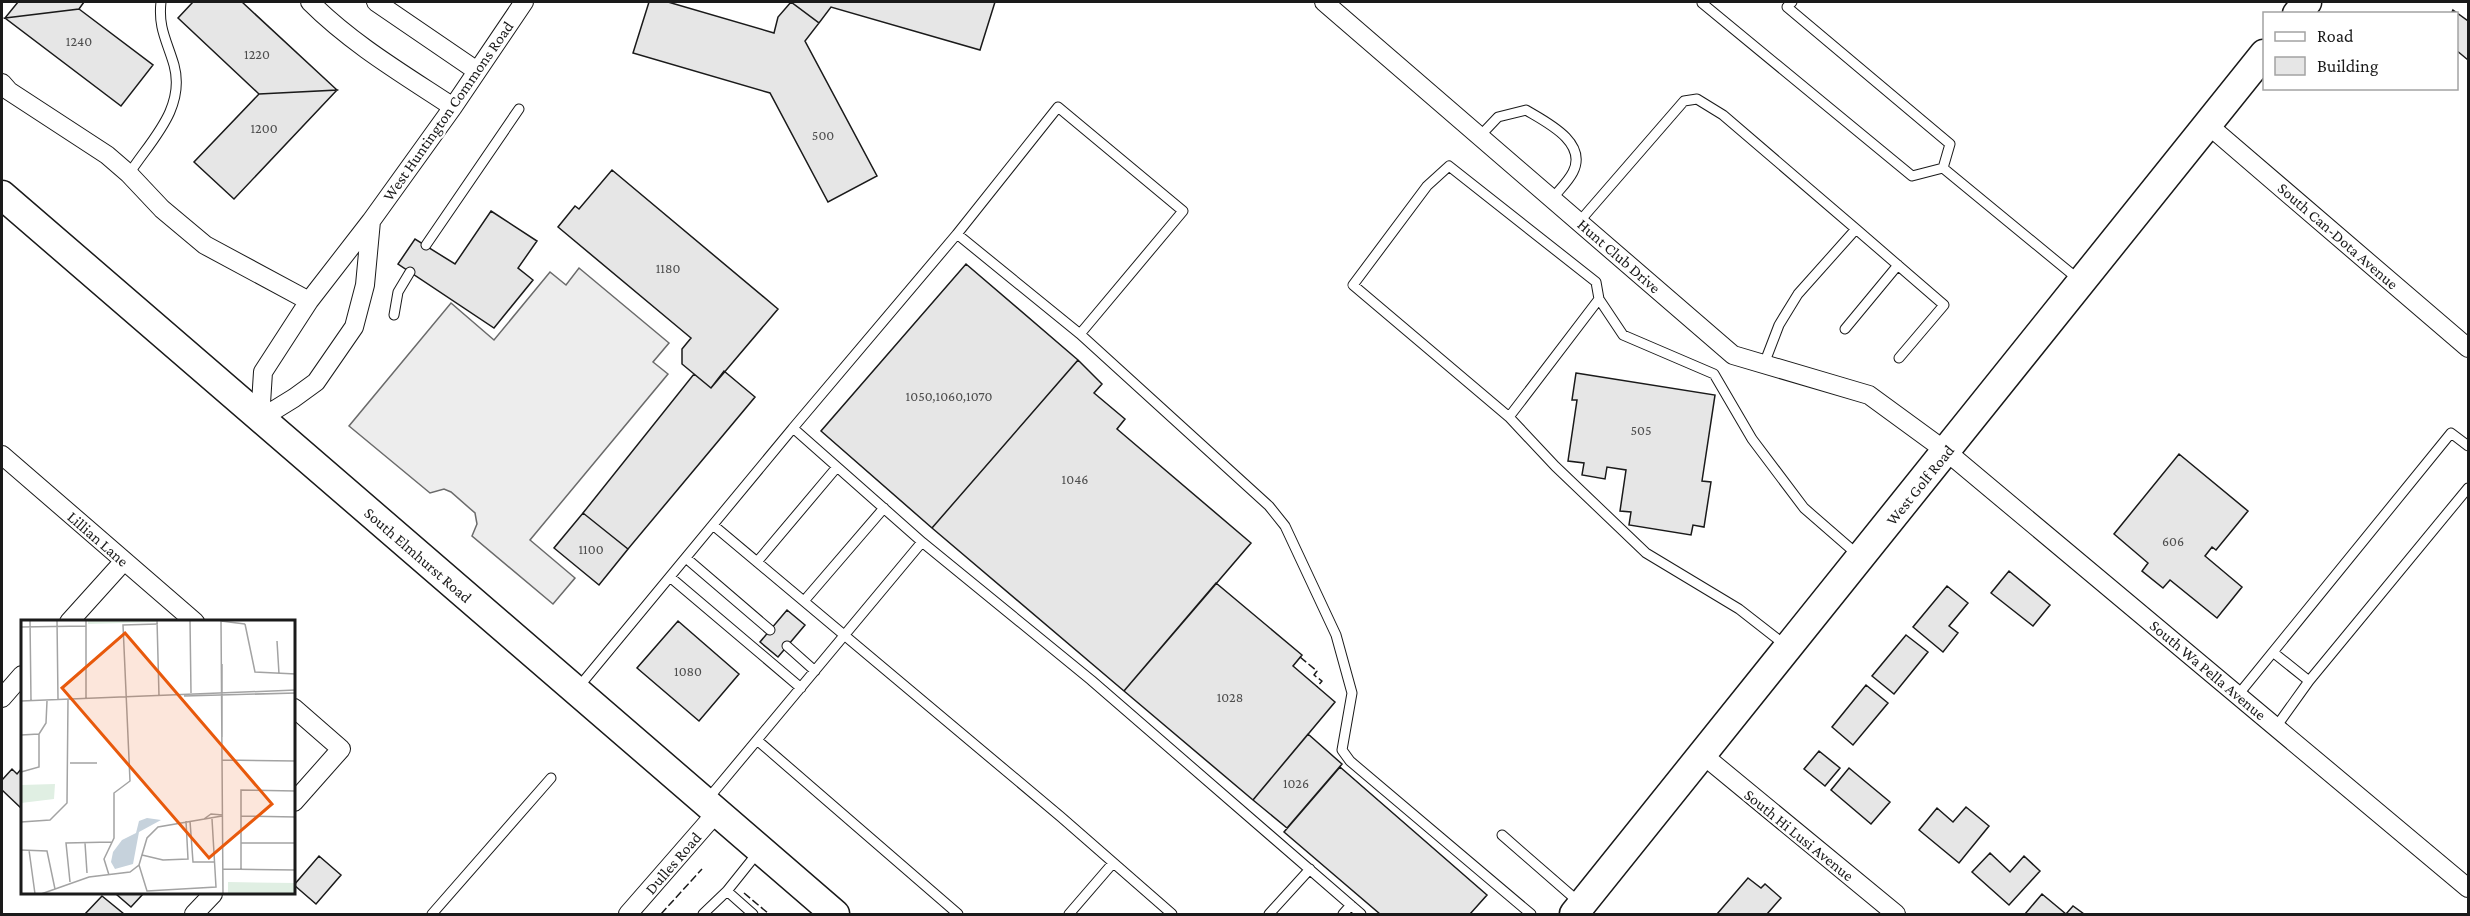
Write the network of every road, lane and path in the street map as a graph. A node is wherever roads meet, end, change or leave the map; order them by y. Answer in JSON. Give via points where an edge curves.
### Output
{"nodes":[{"id":1,"x":161,"y":2,"type":"edge"},
{"id":2,"x":310,"y":2,"type":"edge"},
{"id":3,"x":376,"y":2,"type":"edge"},
{"id":4,"x":524,"y":2,"type":"edge"},
{"id":5,"x":1324,"y":2,"type":"edge"},
{"id":6,"x":1704,"y":2,"type":"edge"},
{"id":7,"x":1786,"y":3,"type":"edge"},
{"id":8,"x":2263,"y":56,"type":"edge"},
{"id":9,"x":477,"y":71,"type":"junction"},
{"id":10,"x":2,"y":83,"type":"edge"},
{"id":11,"x":453,"y":107,"type":"junction"},
{"id":12,"x":519,"y":110,"type":"dead end"},
{"id":13,"x":2207,"y":124,"type":"junction"},
{"id":14,"x":1480,"y":136,"type":"junction"},
{"id":15,"x":1943,"y":168,"type":"junction"},
{"id":16,"x":129,"y":174,"type":"junction"},
{"id":17,"x":2,"y":195,"type":"edge"},
{"id":18,"x":1552,"y":199,"type":"junction"},
{"id":19,"x":371,"y":220,"type":"junction"},
{"id":20,"x":1580,"y":222,"type":"junction"},
{"id":21,"x":1856,"y":229,"type":"junction"},
{"id":22,"x":957,"y":234,"type":"junction"},
{"id":23,"x":426,"y":245,"type":"dead end"},
{"id":24,"x":1898,"y":265,"type":"junction"},
{"id":25,"x":410,"y":272,"type":"dead end"},
{"id":26,"x":2082,"y":282,"type":"junction"},
{"id":27,"x":1599,"y":299,"type":"junction"},
{"id":28,"x":309,"y":301,"type":"junction"},
{"id":29,"x":394,"y":315,"type":"dead end"},
{"id":30,"x":1845,"y":329,"type":"dead end"},
{"id":31,"x":1080,"y":334,"type":"junction"},
{"id":32,"x":2469,"y":348,"type":"edge"},
{"id":33,"x":1899,"y":358,"type":"dead end"},
{"id":34,"x":1764,"y":364,"type":"junction"},
{"id":35,"x":1509,"y":417,"type":"junction"},
{"id":36,"x":260,"y":419,"type":"junction"},
{"id":37,"x":793,"y":428,"type":"junction"},
{"id":38,"x":2469,"y":446,"type":"edge"},
{"id":39,"x":1947,"y":452,"type":"junction"},
{"id":40,"x":2,"y":455,"type":"edge"},
{"id":41,"x":837,"y":467,"type":"junction"},
{"id":42,"x":2469,"y":488,"type":"edge"},
{"id":43,"x":884,"y":508,"type":"junction"},
{"id":44,"x":713,"y":525,"type":"junction"},
{"id":45,"x":922,"y":542,"type":"junction"},
{"id":46,"x":686,"y":558,"type":"junction"},
{"id":47,"x":1862,"y":558,"type":"junction"},
{"id":48,"x":124,"y":561,"type":"junction"},
{"id":49,"x":757,"y":562,"type":"junction"},
{"id":50,"x":670,"y":577,"type":"junction"},
{"id":51,"x":804,"y":602,"type":"junction"},
{"id":52,"x":71,"y":620,"type":"edge"},
{"id":53,"x":193,"y":620,"type":"edge"},
{"id":54,"x":770,"y":630,"type":"dead end"},
{"id":55,"x":844,"y":635,"type":"junction"},
{"id":56,"x":787,"y":646,"type":"dead end"},
{"id":57,"x":1789,"y":648,"type":"junction"},
{"id":58,"x":2274,"y":653,"type":"junction"},
{"id":59,"x":815,"y":671,"type":"junction"},
{"id":60,"x":21,"y":676,"type":"edge"},
{"id":61,"x":2309,"y":681,"type":"junction"},
{"id":62,"x":801,"y":688,"type":"junction"},
{"id":63,"x":576,"y":691,"type":"junction"},
{"id":64,"x":2238,"y":695,"type":"junction"},
{"id":65,"x":2,"y":698,"type":"edge"},
{"id":66,"x":296,"y":710,"type":"edge"},
{"id":67,"x":2276,"y":727,"type":"junction"},
{"id":68,"x":757,"y":740,"type":"junction"},
{"id":69,"x":1703,"y":755,"type":"junction"},
{"id":70,"x":551,"y":778,"type":"dead end"},
{"id":71,"x":296,"y":800,"type":"edge"},
{"id":72,"x":711,"y":807,"type":"junction"},
{"id":73,"x":1502,"y":835,"type":"dead end"},
{"id":74,"x":760,"y":849,"type":"junction"},
{"id":75,"x":1113,"y":863,"type":"junction"},
{"id":76,"x":1310,"y":869,"type":"junction"},
{"id":77,"x":2469,"y":888,"type":"edge"},
{"id":78,"x":726,"y":891,"type":"junction"},
{"id":79,"x":212,"y":895,"type":"edge"},
{"id":80,"x":1351,"y":905,"type":"junction"},
{"id":81,"x":1578,"y":909,"type":"edge"},
{"id":82,"x":194,"y":915,"type":"edge"},
{"id":83,"x":432,"y":915,"type":"edge"},
{"id":84,"x":628,"y":915,"type":"edge"},
{"id":85,"x":703,"y":915,"type":"edge"},
{"id":86,"x":753,"y":915,"type":"edge"},
{"id":87,"x":835,"y":915,"type":"edge"},
{"id":88,"x":958,"y":915,"type":"edge"},
{"id":89,"x":1069,"y":915,"type":"edge"},
{"id":90,"x":1172,"y":915,"type":"edge"},
{"id":91,"x":1269,"y":915,"type":"edge"},
{"id":92,"x":1343,"y":915,"type":"edge"},
{"id":93,"x":1361,"y":915,"type":"edge"},
{"id":94,"x":1531,"y":915,"type":"edge"},
{"id":95,"x":1896,"y":915,"type":"edge"}],
"edges":[{"from":1,"to":16,"type":"lane","via":[[161,29],[176,73],[177,89],[165,124]]},
{"from":2,"to":11,"type":"street","via":[[359,46]]},
{"from":3,"to":9,"type":"street"},
{"from":4,"to":9,"type":"street","name":"West Huntington Commons Road"},
{"from":5,"to":14,"type":"street","name":"Hunt Club Drive"},
{"from":6,"to":15,"type":"lane","via":[[1912,176]]},
{"from":7,"to":15,"type":"lane","via":[[1950,144]]},
{"from":8,"to":13,"type":"main road","name":"West Golf Road"},
{"from":9,"to":11,"type":"street","name":"West Huntington Commons Road"},
{"from":10,"to":16,"type":"street"},
{"from":11,"to":19,"type":"street","name":"West Huntington Commons Road"},
{"from":12,"to":23,"type":"lane"},
{"from":13,"to":26,"type":"main road","name":"West Golf Road"},
{"from":13,"to":32,"type":"street","name":"South Can-Dota Avenue"},
{"from":14,"to":18,"type":"street","name":"Hunt Club Drive"},
{"from":14,"to":18,"type":"lane","via":[[1498,117],[1526,110],[1560,130],[1575,152],[1576,164]]},
{"from":15,"to":26,"type":"lane"},
{"from":16,"to":28,"type":"street","via":[[162,209],[205,245]]},
{"from":17,"to":36,"type":"main road","name":"South Elmhurst Road"},
{"from":18,"to":20,"type":"street","name":"Hunt Club Drive"},
{"from":19,"to":28,"type":"street","name":"West Huntington Commons Road"},
{"from":19,"to":36,"type":"street","via":[[365,285],[354,327],[316,382]]},
{"from":20,"to":21,"type":"lane","via":[[1684,100],[1696,99],[1723,116]]},
{"from":20,"to":34,"type":"street","name":"Hunt Club Drive","via":[[1733,355]]},
{"from":21,"to":24,"type":"lane"},
{"from":21,"to":34,"type":"lane","via":[[1798,294],[1779,325]]},
{"from":22,"to":31,"type":"lane"},
{"from":22,"to":31,"type":"lane","via":[[1058,107],[1183,211]]},
{"from":22,"to":37,"type":"lane"},
{"from":24,"to":30,"type":"lane"},
{"from":24,"to":33,"type":"lane","via":[[1944,305]]},
{"from":25,"to":29,"type":"lane","via":[[398,292]]},
{"from":26,"to":39,"type":"main road","name":"West Golf Road"},
{"from":27,"to":35,"type":"lane"},
{"from":27,"to":35,"type":"lane","via":[[1596,282],[1449,166],[1427,186],[1353,285]]},
{"from":27,"to":47,"type":"lane","via":[[1623,335],[1714,374],[1752,439],[1804,508]]},
{"from":28,"to":36,"type":"street","name":"West Huntington Commons Road","via":[[264,372]]},
{"from":31,"to":94,"type":"lane","via":[[1269,506],[1285,526],[1336,635],[1352,693],[1342,750],[1350,761]]},
{"from":34,"to":39,"type":"street","name":"Hunt Club Drive","via":[[1869,395]]},
{"from":35,"to":57,"type":"lane","via":[[1646,553],[1739,609]]},
{"from":36,"to":63,"type":"main road","name":"South Elmhurst Road"},
{"from":37,"to":41,"type":"lane"},
{"from":37,"to":44,"type":"lane"},
{"from":38,"to":58,"type":"lane","via":[[2451,433]]},
{"from":39,"to":47,"type":"main road","name":"West Golf Road"},
{"from":39,"to":64,"type":"street","name":"South Wa Pella Avenue"},
{"from":40,"to":48,"type":"street","name":"Lillian Lane"},
{"from":41,"to":43,"type":"lane"},
{"from":41,"to":49,"type":"lane"},
{"from":42,"to":61,"type":"lane"},
{"from":43,"to":45,"type":"lane"},
{"from":43,"to":51,"type":"lane"},
{"from":44,"to":46,"type":"lane"},
{"from":44,"to":49,"type":"lane"},
{"from":45,"to":55,"type":"lane"},
{"from":45,"to":76,"type":"lane","via":[[1091,680]]},
{"from":46,"to":50,"type":"lane"},
{"from":46,"to":54,"type":"lane"},
{"from":47,"to":57,"type":"main road","name":"West Golf Road"},
{"from":48,"to":52,"type":"street"},
{"from":48,"to":53,"type":"street","name":"Lillian Lane"},
{"from":49,"to":51,"type":"lane"},
{"from":50,"to":62,"type":"lane"},
{"from":50,"to":63,"type":"lane"},
{"from":51,"to":55,"type":"lane"},
{"from":55,"to":59,"type":"lane"},
{"from":55,"to":75,"type":"lane"},
{"from":56,"to":59,"type":"lane"},
{"from":57,"to":69,"type":"main road","name":"West Golf Road"},
{"from":58,"to":61,"type":"lane"},
{"from":58,"to":64,"type":"lane"},
{"from":59,"to":62,"type":"lane"},
{"from":60,"to":65,"type":"street"},
{"from":61,"to":67,"type":"lane"},
{"from":62,"to":68,"type":"lane"},
{"from":63,"to":72,"type":"main road","name":"South Elmhurst Road"},
{"from":64,"to":67,"type":"street","name":"South Wa Pella Avenue"},
{"from":66,"to":71,"type":"street","via":[[341,749]]},
{"from":67,"to":77,"type":"street","name":"South Wa Pella Avenue"},
{"from":68,"to":72,"type":"lane"},
{"from":68,"to":88,"type":"lane"},
{"from":69,"to":81,"type":"main road","name":"West Golf Road"},
{"from":69,"to":95,"type":"street","name":"South Hi Lusi Avenue"},
{"from":70,"to":83,"type":"lane"},
{"from":72,"to":74,"type":"main road","name":"South Elmhurst Road"},
{"from":72,"to":84,"type":"street","name":"Dulles Road"},
{"from":73,"to":81,"type":"lane"},
{"from":74,"to":78,"type":"lane"},
{"from":74,"to":87,"type":"main road","name":"South Elmhurst Road"},
{"from":75,"to":89,"type":"lane"},
{"from":75,"to":90,"type":"lane"},
{"from":76,"to":80,"type":"lane"},
{"from":76,"to":91,"type":"lane"},
{"from":78,"to":85,"type":"lane"},
{"from":78,"to":86,"type":"lane"},
{"from":79,"to":82,"type":"street"},
{"from":80,"to":92,"type":"lane"},
{"from":80,"to":93,"type":"lane"}]}
